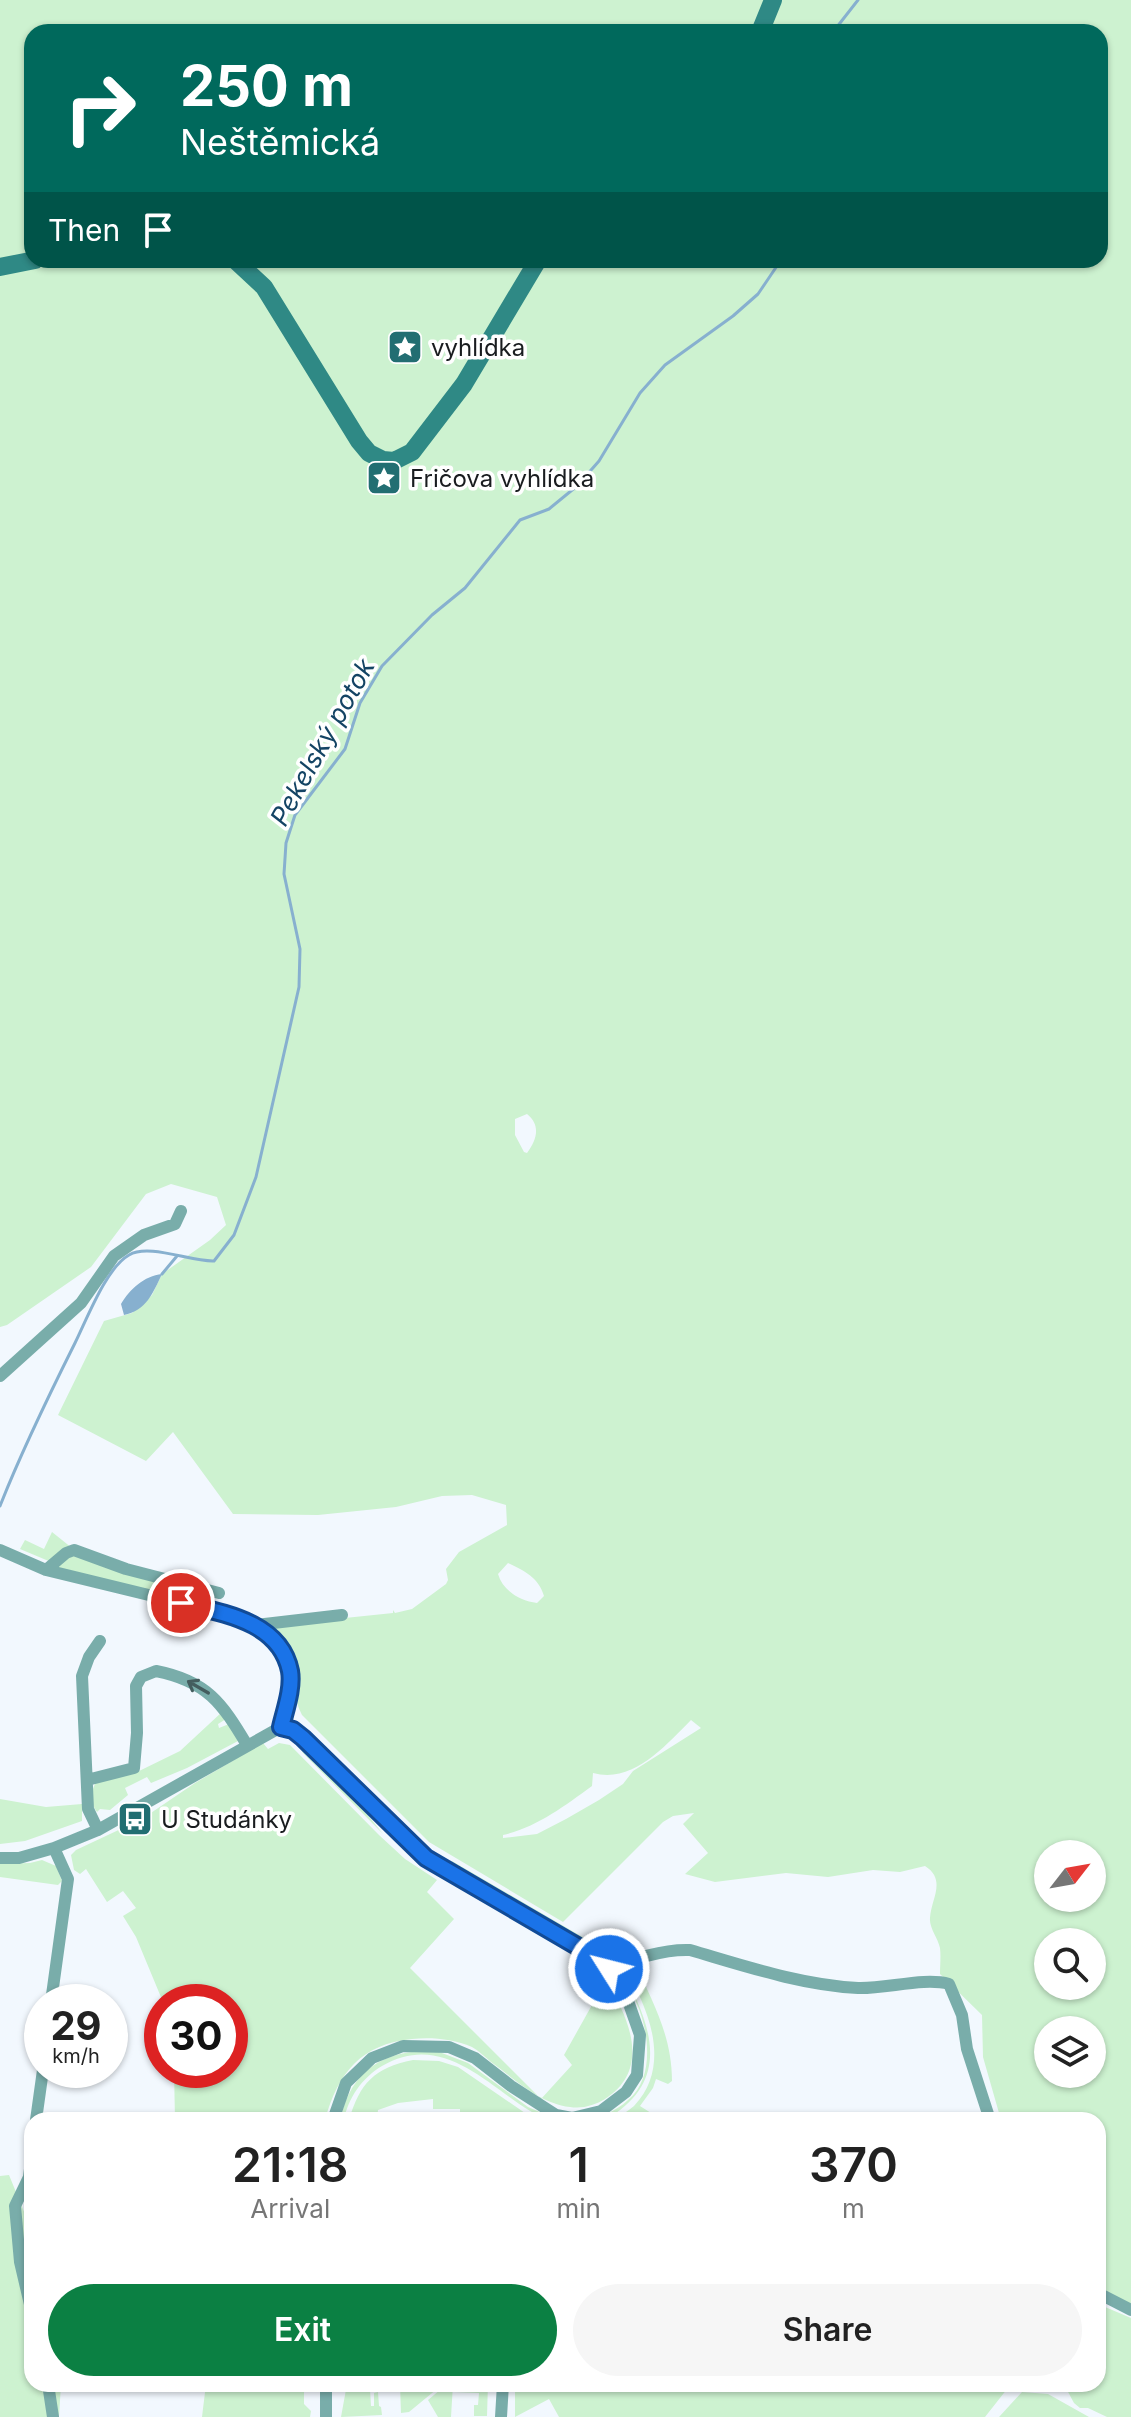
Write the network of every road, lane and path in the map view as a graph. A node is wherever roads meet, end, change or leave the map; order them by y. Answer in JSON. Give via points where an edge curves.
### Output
{"nodes":[{"id":1,"x":773,"y":0,"type":"edge"},
{"id":2,"x":763,"y":24,"type":"edge"},
{"id":3,"x":24,"y":262,"type":"edge"},
{"id":4,"x":0,"y":267,"type":"edge"},
{"id":5,"x":244,"y":268,"type":"edge"},
{"id":6,"x":533,"y":268,"type":"edge"},
{"id":7,"x":181,"y":1211,"type":"dead end"},
{"id":8,"x":0,"y":1376,"type":"edge"},
{"id":9,"x":0,"y":1550,"type":"edge"},
{"id":10,"x":46,"y":1570,"type":"junction"},
{"id":11,"x":219,"y":1593,"type":"dead end"},
{"id":12,"x":342,"y":1615,"type":"dead end"},
{"id":13,"x":256,"y":1625,"type":"junction"},
{"id":14,"x":100,"y":1641,"type":"dead end"},
{"id":15,"x":281,"y":1727,"type":"junction"},
{"id":16,"x":247,"y":1745,"type":"junction"},
{"id":17,"x":87,"y":1780,"type":"junction"},
{"id":18,"x":98,"y":1830,"type":"junction"},
{"id":19,"x":54,"y":1848,"type":"junction"},
{"id":20,"x":0,"y":1858,"type":"edge"},
{"id":21,"x":609,"y":1969,"type":"junction"},
{"id":22,"x":53,"y":1984,"type":"edge"},
{"id":23,"x":40,"y":2088,"type":"edge"},
{"id":24,"x":37,"y":2112,"type":"edge"},
{"id":25,"x":336,"y":2112,"type":"edge"},
{"id":26,"x":551,"y":2112,"type":"edge"},
{"id":27,"x":597,"y":2112,"type":"edge"},
{"id":28,"x":987,"y":2112,"type":"edge"},
{"id":29,"x":24,"y":2187,"type":"edge"},
{"id":30,"x":24,"y":2279,"type":"edge"},
{"id":31,"x":1106,"y":2297,"type":"edge"},
{"id":32,"x":1131,"y":2310,"type":"edge"},
{"id":33,"x":49,"y":2392,"type":"edge"},
{"id":34,"x":326,"y":2392,"type":"edge"},
{"id":35,"x":503,"y":2392,"type":"edge"},
{"id":36,"x":53,"y":2417,"type":"edge"},
{"id":37,"x":326,"y":2417,"type":"edge"},
{"id":38,"x":501,"y":2417,"type":"edge"}],
"edges":[{"from":1,"to":2,"type":"street"},
{"from":3,"to":4,"type":"street"},
{"from":5,"to":6,"type":"street","via":[[264,287],[369,453],[394,461],[423,440],[464,384]]},
{"from":7,"to":8,"type":"street","via":[[175,1224],[144,1235],[114,1256],[81,1303]]},
{"from":9,"to":10,"type":"street"},
{"from":10,"to":11,"type":"street","via":[[74,1550]]},
{"from":10,"to":13,"type":"street"},
{"from":12,"to":13,"type":"street"},
{"from":13,"to":15,"type":"street","via":[[282,1651],[290,1673]]},
{"from":14,"to":17,"type":"street","via":[[82,1676]]},
{"from":15,"to":16,"type":"street"},
{"from":15,"to":21,"type":"street","via":[[303,1738],[426,1858]]},
{"from":16,"to":17,"type":"street","one_way":true,"via":[[203,1687],[156,1671],[141,1677],[136,1686],[134,1768]]},
{"from":16,"to":18,"type":"street"},
{"from":17,"to":18,"type":"street","via":[[88,1809]]},
{"from":18,"to":19,"type":"street"},
{"from":19,"to":20,"type":"street"},
{"from":19,"to":22,"type":"street","via":[[68,1879]]},
{"from":21,"to":27,"type":"street","via":[[640,2035],[637,2075],[626,2092]]},
{"from":21,"to":28,"type":"street","via":[[636,1958],[690,1950],[788,1978],[854,1987],[949,1984]]},
{"from":23,"to":24,"type":"street"},
{"from":25,"to":26,"type":"street","via":[[346,2083],[372,2058],[403,2046],[449,2047],[475,2058]]},
{"from":29,"to":30,"type":"street","via":[[15,2206]]},
{"from":31,"to":32,"type":"street"},
{"from":33,"to":36,"type":"street"},
{"from":34,"to":37,"type":"street"},
{"from":35,"to":38,"type":"street"}]}
